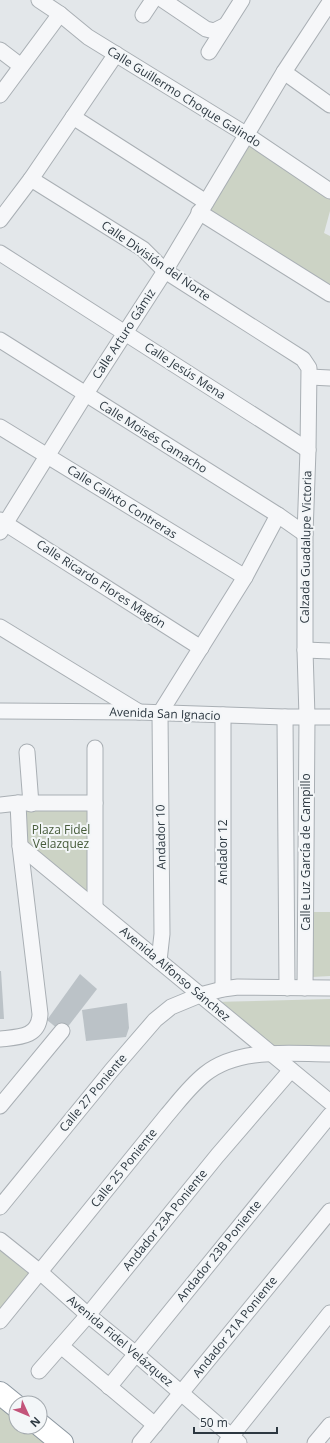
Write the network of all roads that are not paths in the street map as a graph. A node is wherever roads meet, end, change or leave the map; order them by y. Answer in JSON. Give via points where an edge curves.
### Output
{"nodes":[{"id":1,"x":39,"y":0,"type":"edge"},
{"id":2,"x":153,"y":0,"type":"edge"},
{"id":3,"x":163,"y":0,"type":"edge"},
{"id":4,"x":242,"y":0,"type":"edge"},
{"id":5,"x":330,"y":2,"type":"edge"},
{"id":6,"x":60,"y":14,"type":"junction"},
{"id":7,"x":143,"y":15,"type":"dead end"},
{"id":8,"x":226,"y":24,"type":"junction"},
{"id":9,"x":0,"y":50,"type":"edge"},
{"id":10,"x":209,"y":52,"type":"dead end"},
{"id":11,"x":116,"y":54,"type":"junction"},
{"id":12,"x":21,"y":66,"type":"junction"},
{"id":13,"x":284,"y":72,"type":"junction"},
{"id":14,"x":0,"y":95,"type":"edge"},
{"id":15,"x":330,"y":105,"type":"edge"},
{"id":16,"x":73,"y":118,"type":"junction"},
{"id":17,"x":247,"y":135,"type":"junction"},
{"id":18,"x":31,"y":179,"type":"junction"},
{"id":19,"x":330,"y":191,"type":"edge"},
{"id":20,"x":203,"y":207,"type":"junction"},
{"id":21,"x":0,"y":220,"type":"edge"},
{"id":22,"x":0,"y":253,"type":"edge"},
{"id":23,"x":165,"y":270,"type":"junction"},
{"id":24,"x":330,"y":294,"type":"edge"},
{"id":25,"x":125,"y":333,"type":"junction"},
{"id":26,"x":0,"y":340,"type":"edge"},
{"id":27,"x":310,"y":377,"type":"junction"},
{"id":28,"x":330,"y":378,"type":"edge"},
{"id":29,"x":85,"y":395,"type":"junction"},
{"id":30,"x":0,"y":427,"type":"edge"},
{"id":31,"x":308,"y":450,"type":"junction"},
{"id":32,"x":48,"y":456,"type":"junction"},
{"id":33,"x":278,"y":515,"type":"junction"},
{"id":34,"x":2,"y":526,"type":"edge"},
{"id":35,"x":306,"y":534,"type":"junction"},
{"id":36,"x":245,"y":577,"type":"junction"},
{"id":37,"x":0,"y":626,"type":"edge"},
{"id":38,"x":201,"y":648,"type":"junction"},
{"id":39,"x":305,"y":650,"type":"junction"},
{"id":40,"x":330,"y":651,"type":"edge"},
{"id":41,"x":0,"y":711,"type":"edge"},
{"id":42,"x":139,"y":712,"type":"junction"},
{"id":43,"x":160,"y":713,"type":"junction"},
{"id":44,"x":223,"y":716,"type":"junction"},
{"id":45,"x":307,"y":716,"type":"junction"},
{"id":46,"x":285,"y":717,"type":"junction"},
{"id":47,"x":330,"y":717,"type":"edge"},
{"id":48,"x":95,"y":748,"type":"dead end"},
{"id":49,"x":27,"y":752,"type":"dead end"},
{"id":50,"x":95,"y":803,"type":"junction"},
{"id":51,"x":25,"y":804,"type":"junction"},
{"id":52,"x":0,"y":805,"type":"edge"},
{"id":53,"x":20,"y":846,"type":"junction"},
{"id":54,"x":95,"y":907,"type":"junction"},
{"id":55,"x":159,"y":961,"type":"junction"},
{"id":56,"x":287,"y":988,"type":"junction"},
{"id":57,"x":305,"y":988,"type":"junction"},
{"id":58,"x":330,"y":988,"type":"edge"},
{"id":59,"x":223,"y":989,"type":"junction"},
{"id":60,"x":200,"y":994,"type":"junction"},
{"id":61,"x":62,"y":1031,"type":"dead end"},
{"id":62,"x":0,"y":1039,"type":"edge"},
{"id":63,"x":273,"y":1054,"type":"junction"},
{"id":64,"x":330,"y":1054,"type":"edge"},
{"id":65,"x":291,"y":1070,"type":"junction"},
{"id":66,"x":330,"y":1102,"type":"edge"},
{"id":67,"x":0,"y":1106,"type":"edge"},
{"id":68,"x":330,"y":1115,"type":"edge"},
{"id":69,"x":0,"y":1207,"type":"edge"},
{"id":70,"x":330,"y":1211,"type":"edge"},
{"id":71,"x":0,"y":1240,"type":"edge"},
{"id":72,"x":40,"y":1272,"type":"junction"},
{"id":73,"x":330,"y":1313,"type":"edge"},
{"id":74,"x":88,"y":1315,"type":"junction"},
{"id":75,"x":0,"y":1321,"type":"edge"},
{"id":76,"x":61,"y":1346,"type":"junction"},
{"id":77,"x":136,"y":1354,"type":"junction"},
{"id":78,"x":39,"y":1371,"type":"dead end"},
{"id":79,"x":109,"y":1387,"type":"junction"},
{"id":80,"x":0,"y":1393,"type":"edge"},
{"id":81,"x":181,"y":1393,"type":"junction"},
{"id":82,"x":8,"y":1400,"type":"edge"},
{"id":83,"x":155,"y":1424,"type":"junction"},
{"id":84,"x":330,"y":1425,"type":"edge"},
{"id":85,"x":48,"y":1432,"type":"edge"},
{"id":86,"x":232,"y":1441,"type":"edge"},
{"id":87,"x":62,"y":1443,"type":"edge"},
{"id":88,"x":140,"y":1443,"type":"edge"},
{"id":89,"x":315,"y":1443,"type":"edge"}],
"edges":[{"from":1,"to":6,"type":"street","name":"Calle Guillermo Choque Galindo"},
{"from":2,"to":7,"type":"street"},
{"from":3,"to":8,"type":"street","via":[[206,29],[214,31]]},
{"from":4,"to":8,"type":"street"},
{"from":5,"to":13,"type":"street","name":"Calle Arturo Gámiz"},
{"from":6,"to":11,"type":"street","name":"Calle Guillermo Choque Galindo","via":[[88,37]]},
{"from":6,"to":12,"type":"street"},
{"from":8,"to":10,"type":"street"},
{"from":9,"to":12,"type":"street"},
{"from":11,"to":16,"type":"street"},
{"from":11,"to":17,"type":"street","name":"Calle Guillermo Choque Galindo"},
{"from":12,"to":14,"type":"street"},
{"from":13,"to":15,"type":"street"},
{"from":13,"to":17,"type":"street","name":"Calle Arturo Gámiz"},
{"from":16,"to":18,"type":"street"},
{"from":16,"to":20,"type":"street"},
{"from":17,"to":19,"type":"street","name":"Calle Guillermo Choque Galindo"},
{"from":17,"to":20,"type":"street","name":"Calle Arturo Gámiz"},
{"from":18,"to":21,"type":"street"},
{"from":18,"to":23,"type":"street","name":"Calle División del Norte","via":[[143,249]]},
{"from":20,"to":23,"type":"street","name":"Calle Arturo Gámiz"},
{"from":20,"to":24,"type":"street"},
{"from":22,"to":25,"type":"street","name":"Calle Jesús Mena"},
{"from":23,"to":25,"type":"street","name":"Calle Arturo Gámiz"},
{"from":23,"to":27,"type":"street","name":"Calle División del Norte","via":[[302,359],[309,368]]},
{"from":25,"to":29,"type":"street","name":"Calle Arturo Gámiz"},
{"from":25,"to":31,"type":"street","name":"Calle Jesús Mena"},
{"from":26,"to":29,"type":"street","name":"Calle Moisés Camacho"},
{"from":27,"to":28,"type":"street"},
{"from":27,"to":31,"type":"street","name":"Calzada Guadalupe Victoria"},
{"from":29,"to":32,"type":"street","name":"Calle Arturo Gámiz"},
{"from":29,"to":33,"type":"street","name":"Calle Moisés Camacho"},
{"from":30,"to":32,"type":"street","name":"Calle Calixto Contreras"},
{"from":31,"to":35,"type":"street","name":"Calzada Guadalupe Victoria"},
{"from":32,"to":34,"type":"street","name":"Calle Arturo Gámiz"},
{"from":32,"to":36,"type":"street","name":"Calle Calixto Contreras"},
{"from":33,"to":35,"type":"street","name":"Calle Moisés Camacho"},
{"from":33,"to":36,"type":"street"},
{"from":34,"to":38,"type":"street","name":"Calle Ricardo Flores Magón"},
{"from":35,"to":39,"type":"street","name":"Calzada Guadalupe Victoria"},
{"from":36,"to":38,"type":"street"},
{"from":37,"to":42,"type":"street"},
{"from":38,"to":43,"type":"street"},
{"from":39,"to":40,"type":"street"},
{"from":39,"to":45,"type":"street","name":"Calzada Guadalupe Victoria"},
{"from":41,"to":42,"type":"street","name":"Avenida San Ignacio"},
{"from":42,"to":43,"type":"street","name":"Avenida San Ignacio"},
{"from":43,"to":44,"type":"street","name":"Avenida San Ignacio"},
{"from":43,"to":55,"type":"street","name":"Andador 10","via":[[162,934]]},
{"from":44,"to":46,"type":"street","name":"Avenida San Ignacio"},
{"from":44,"to":59,"type":"street","name":"Andador 12"},
{"from":45,"to":46,"type":"street","name":"Avenida San Ignacio"},
{"from":45,"to":47,"type":"street","name":"Avenida San Ignacio"},
{"from":45,"to":57,"type":"street","name":"Calle Luz García de Campillo"},
{"from":46,"to":56,"type":"street","name":"Calle Luz García de Campillo"},
{"from":48,"to":50,"type":"street"},
{"from":49,"to":51,"type":"street"},
{"from":50,"to":51,"type":"street"},
{"from":50,"to":54,"type":"street"},
{"from":51,"to":52,"type":"street"},
{"from":51,"to":53,"type":"street"},
{"from":53,"to":54,"type":"street","name":"Avenida Alfonso Sánchez"},
{"from":53,"to":62,"type":"street","via":[[40,1014],[36,1027],[29,1034]]},
{"from":54,"to":55,"type":"street","name":"Avenida Alfonso Sánchez"},
{"from":55,"to":60,"type":"street","name":"Avenida Alfonso Sánchez"},
{"from":56,"to":57,"type":"street","name":"Calle 27 Poniente"},
{"from":56,"to":59,"type":"street","name":"Calle 27 Poniente"},
{"from":57,"to":58,"type":"street","name":"Calle 27 Poniente"},
{"from":59,"to":60,"type":"street","name":"Calle 27 Poniente"},
{"from":60,"to":63,"type":"street","name":"Avenida Alfonso Sánchez"},
{"from":60,"to":69,"type":"street","name":"Calle 27 Poniente","via":[[171,1007],[156,1020]]},
{"from":61,"to":67,"type":"street"},
{"from":63,"to":64,"type":"street","name":"Calle 25 Poniente"},
{"from":63,"to":65,"type":"street","name":"Avenida Alfonso Sánchez"},
{"from":63,"to":72,"type":"street","name":"Calle 25 Poniente","via":[[242,1056],[205,1074],[191,1087]]},
{"from":65,"to":66,"type":"street","name":"Avenida Alfonso Sánchez"},
{"from":65,"to":74,"type":"street","name":"Andador 23A Poniente","via":[[217,1156]]},
{"from":68,"to":77,"type":"street","name":"Andador 23B Poniente"},
{"from":70,"to":81,"type":"street","name":"Andador 21A Poniente"},
{"from":71,"to":72,"type":"street","name":"Avenida Fidel Velázquez"},
{"from":72,"to":74,"type":"street","name":"Avenida Fidel Velázquez"},
{"from":72,"to":75,"type":"street","name":"Calle 25 Poniente"},
{"from":73,"to":86,"type":"street"},
{"from":74,"to":76,"type":"street","name":"Andador 23A Poniente"},
{"from":74,"to":77,"type":"street","name":"Avenida Fidel Velázquez"},
{"from":76,"to":78,"type":"street","name":"Andador 23A Poniente"},
{"from":76,"to":79,"type":"street"},
{"from":77,"to":79,"type":"street","name":"Andador 23B Poniente"},
{"from":77,"to":81,"type":"street","name":"Avenida Fidel Velázquez"},
{"from":79,"to":83,"type":"street"},
{"from":80,"to":82,"type":"highway"},
{"from":81,"to":83,"type":"street","name":"Andador 21A Poniente"},
{"from":81,"to":86,"type":"street","name":"Avenida Fidel Velázquez"},
{"from":83,"to":88,"type":"street","name":"Andador 21A Poniente"},
{"from":84,"to":89,"type":"street"},
{"from":85,"to":87,"type":"highway"}]}
